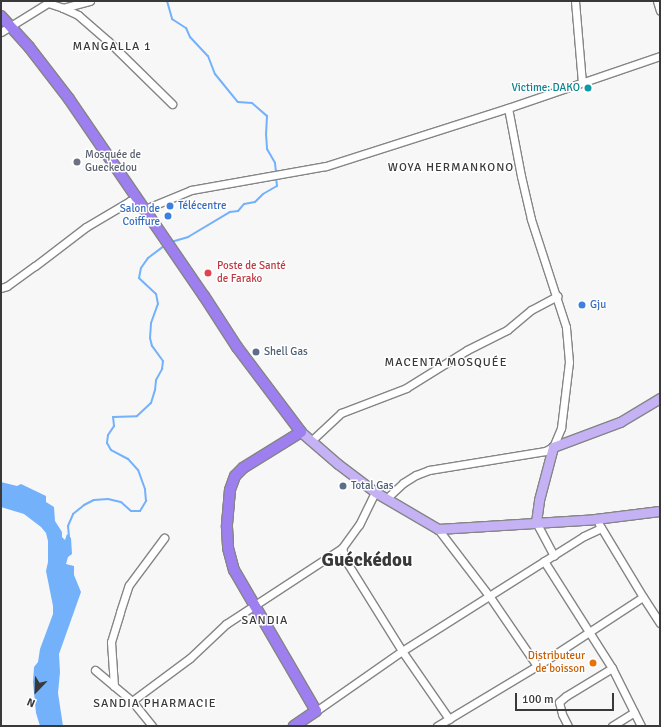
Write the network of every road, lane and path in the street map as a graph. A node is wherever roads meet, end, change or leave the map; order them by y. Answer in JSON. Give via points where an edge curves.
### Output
{"nodes":[{"id":1,"x":90,"y":1,"type":"edge"},
{"id":2,"x":575,"y":1,"type":"edge"},
{"id":3,"x":656,"y":1,"type":"edge"},
{"id":4,"x":63,"y":8,"type":"junction"},
{"id":5,"x":660,"y":11,"type":"edge"},
{"id":6,"x":1,"y":16,"type":"edge"},
{"id":7,"x":10,"y":26,"type":"junction"},
{"id":8,"x":1,"y":32,"type":"edge"},
{"id":9,"x":660,"y":56,"type":"edge"},
{"id":10,"x":582,"y":82,"type":"junction"},
{"id":11,"x":172,"y":104,"type":"dead end"},
{"id":12,"x":508,"y":108,"type":"junction"},
{"id":13,"x":138,"y":200,"type":"junction"},
{"id":14,"x":145,"y":209,"type":"junction"},
{"id":15,"x":1,"y":288,"type":"edge"},
{"id":16,"x":557,"y":296,"type":"junction"},
{"id":17,"x":660,"y":398,"type":"edge"},
{"id":18,"x":301,"y":432,"type":"junction"},
{"id":19,"x":310,"y":440,"type":"junction"},
{"id":20,"x":553,"y":447,"type":"junction"},
{"id":21,"x":375,"y":492,"type":"junction"},
{"id":22,"x":387,"y":498,"type":"junction"},
{"id":23,"x":659,"y":511,"type":"edge"},
{"id":24,"x":596,"y":519,"type":"junction"},
{"id":25,"x":536,"y":522,"type":"junction"},
{"id":26,"x":601,"y":528,"type":"junction"},
{"id":27,"x":438,"y":529,"type":"junction"},
{"id":28,"x":164,"y":538,"type":"dead end"},
{"id":29,"x":342,"y":548,"type":"junction"},
{"id":30,"x":554,"y":556,"type":"junction"},
{"id":31,"x":544,"y":561,"type":"junction"},
{"id":32,"x":490,"y":597,"type":"junction"},
{"id":33,"x":643,"y":597,"type":"junction"},
{"id":34,"x":254,"y":606,"type":"junction"},
{"id":35,"x":660,"y":623,"type":"edge"},
{"id":36,"x":590,"y":631,"type":"junction"},
{"id":37,"x":402,"y":651,"type":"junction"},
{"id":38,"x":536,"y":666,"type":"junction"},
{"id":39,"x":612,"y":668,"type":"junction"},
{"id":40,"x":95,"y":670,"type":"dead end"},
{"id":41,"x":114,"y":686,"type":"junction"},
{"id":42,"x":132,"y":701,"type":"junction"},
{"id":43,"x":316,"y":711,"type":"junction"},
{"id":44,"x":634,"y":712,"type":"junction"},
{"id":45,"x":449,"y":719,"type":"junction"},
{"id":46,"x":297,"y":725,"type":"edge"},
{"id":47,"x":439,"y":725,"type":"edge"},
{"id":48,"x":152,"y":726,"type":"edge"},
{"id":49,"x":568,"y":726,"type":"edge"},
{"id":50,"x":612,"y":726,"type":"edge"},
{"id":51,"x":641,"y":726,"type":"edge"}],
"edges":[{"from":1,"to":4,"type":"street"},
{"from":2,"to":10,"type":"street"},
{"from":3,"to":5,"type":"street"},
{"from":4,"to":7,"type":"street","via":[[48,4]]},
{"from":4,"to":11,"type":"street","via":[[78,15],[103,37]]},
{"from":6,"to":7,"type":"highway"},
{"from":7,"to":8,"type":"street"},
{"from":7,"to":13,"type":"highway","via":[[69,99]]},
{"from":9,"to":10,"type":"street"},
{"from":10,"to":12,"type":"street"},
{"from":12,"to":14,"type":"street","via":[[326,166],[191,190]]},
{"from":12,"to":16,"type":"street","via":[[520,176],[531,219]]},
{"from":13,"to":14,"type":"highway"},
{"from":13,"to":15,"type":"street","via":[[130,201],[86,227]]},
{"from":14,"to":18,"type":"highway","via":[[237,347]]},
{"from":16,"to":19,"type":"street","via":[[531,310],[507,330],[467,350],[406,388],[340,413]]},
{"from":16,"to":20,"type":"street","via":[[566,327],[569,362],[561,428]]},
{"from":17,"to":20,"type":"main road","via":[[620,422]]},
{"from":18,"to":19,"type":"main road"},
{"from":18,"to":34,"type":"highway","via":[[243,468],[235,476],[230,490],[228,548],[234,570]]},
{"from":19,"to":21,"type":"main road"},
{"from":20,"to":22,"type":"street","via":[[545,451],[429,470],[416,474]]},
{"from":20,"to":25,"type":"main road"},
{"from":21,"to":22,"type":"main road"},
{"from":21,"to":29,"type":"street","via":[[359,526]]},
{"from":22,"to":27,"type":"main road"},
{"from":23,"to":24,"type":"main road"},
{"from":24,"to":25,"type":"main road"},
{"from":24,"to":26,"type":"street"},
{"from":25,"to":27,"type":"main road"},
{"from":25,"to":30,"type":"street"},
{"from":26,"to":30,"type":"street"},
{"from":26,"to":33,"type":"street"},
{"from":27,"to":32,"type":"street"},
{"from":28,"to":41,"type":"street","via":[[129,585],[111,642]]},
{"from":29,"to":34,"type":"street"},
{"from":29,"to":37,"type":"street","via":[[346,561]]},
{"from":30,"to":31,"type":"street"},
{"from":31,"to":32,"type":"street"},
{"from":31,"to":36,"type":"street"},
{"from":32,"to":37,"type":"street"},
{"from":32,"to":38,"type":"street"},
{"from":33,"to":35,"type":"street"},
{"from":33,"to":36,"type":"street"},
{"from":34,"to":42,"type":"street","via":[[226,624],[190,658]]},
{"from":34,"to":43,"type":"highway"},
{"from":36,"to":38,"type":"street"},
{"from":36,"to":39,"type":"street"},
{"from":37,"to":43,"type":"street"},
{"from":37,"to":45,"type":"street"},
{"from":38,"to":45,"type":"street"},
{"from":39,"to":44,"type":"street"},
{"from":39,"to":49,"type":"street","via":[[559,702]]},
{"from":40,"to":41,"type":"street"},
{"from":41,"to":42,"type":"street"},
{"from":42,"to":48,"type":"street"},
{"from":43,"to":46,"type":"highway"},
{"from":44,"to":50,"type":"street"},
{"from":44,"to":51,"type":"street"},
{"from":45,"to":47,"type":"street"}]}
